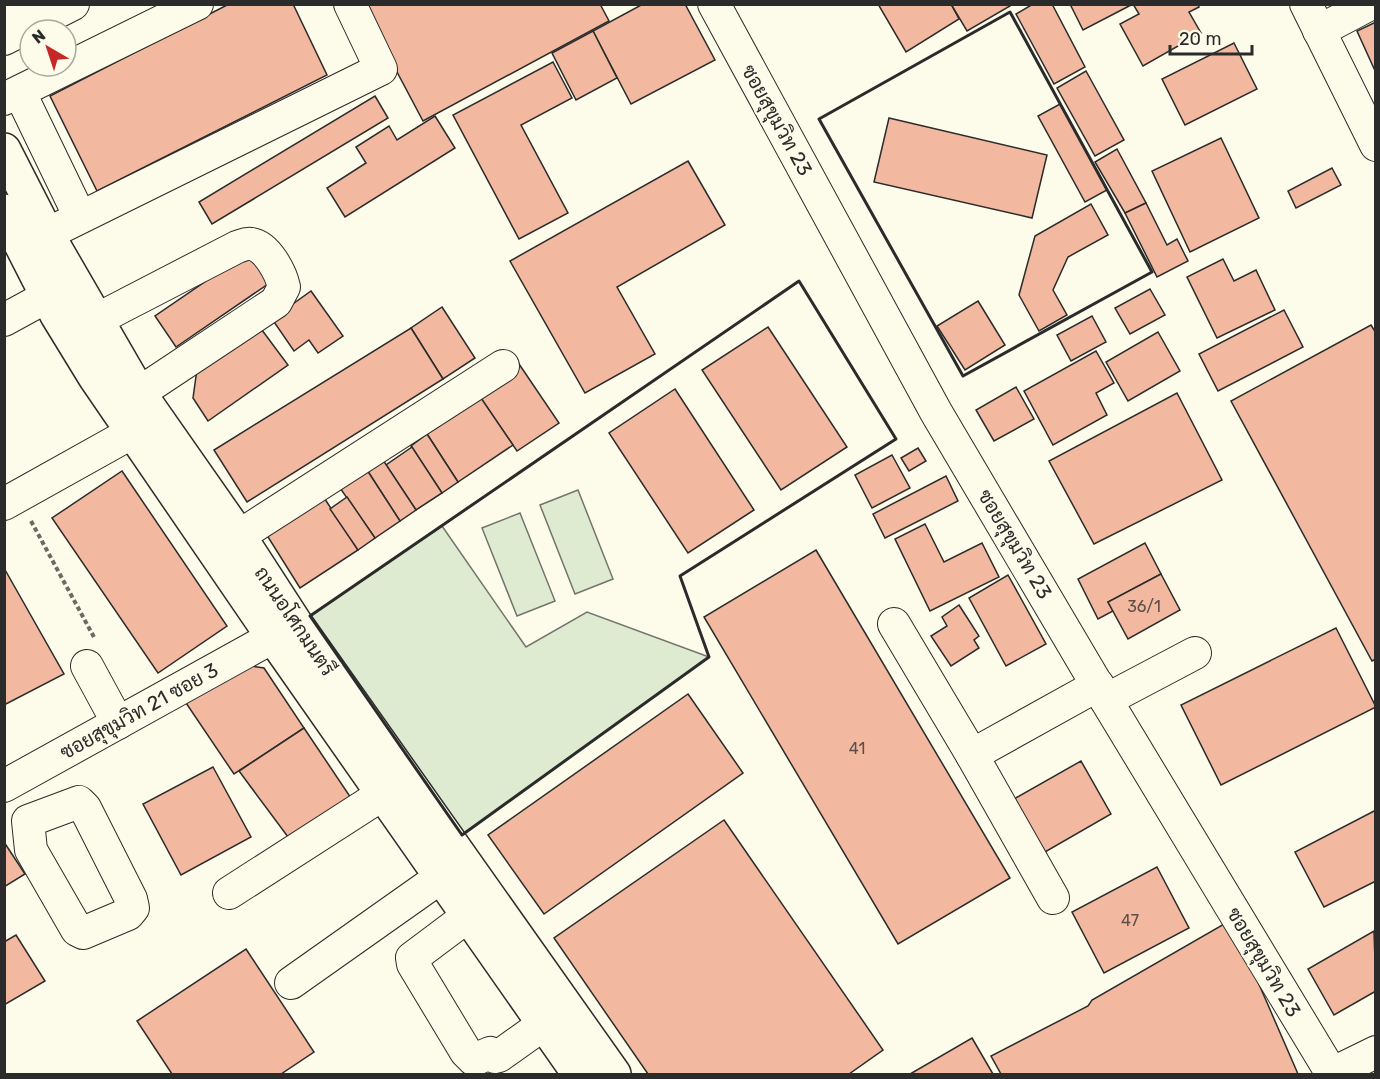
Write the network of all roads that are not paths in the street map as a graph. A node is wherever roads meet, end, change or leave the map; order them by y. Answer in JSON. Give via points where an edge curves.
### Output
{"nodes":[{"id":1,"x":18,"y":4,"type":"edge"},
{"id":2,"x":73,"y":4,"type":"edge"},
{"id":3,"x":196,"y":4,"type":"edge"},
{"id":4,"x":350,"y":4,"type":"edge"},
{"id":5,"x":714,"y":4,"type":"edge"},
{"id":6,"x":1370,"y":4,"type":"edge"},
{"id":7,"x":4,"y":11,"type":"edge"},
{"id":8,"x":1312,"y":18,"type":"edge"},
{"id":9,"x":4,"y":39,"type":"edge"},
{"id":10,"x":12,"y":96,"type":"edge"},
{"id":11,"x":1376,"y":145,"type":"edge"},
{"id":12,"x":4,"y":150,"type":"edge"},
{"id":13,"x":4,"y":211,"type":"edge"},
{"id":14,"x":80,"y":217,"type":"junction"},
{"id":15,"x":47,"y":234,"type":"junction"},
{"id":16,"x":48,"y":296,"type":"junction"},
{"id":17,"x":4,"y":320,"type":"edge"},
{"id":18,"x":96,"y":320,"type":"junction"},
{"id":19,"x":503,"y":366,"type":"dead end"},
{"id":20,"x":140,"y":393,"type":"junction"},
{"id":21,"x":133,"y":432,"type":"junction"},
{"id":22,"x":16,"y":509,"type":"edge"},
{"id":23,"x":239,"y":536,"type":"junction"},
{"id":24,"x":894,"y":624,"type":"dead end"},
{"id":25,"x":273,"y":637,"type":"junction"},
{"id":26,"x":1195,"y":653,"type":"dead end"},
{"id":27,"x":94,"y":658,"type":"road end"},
{"id":28,"x":1102,"y":693,"type":"junction"},
{"id":29,"x":118,"y":723,"type":"junction"},
{"id":30,"x":972,"y":755,"type":"junction"},
{"id":31,"x":4,"y":786,"type":"edge"},
{"id":32,"x":4,"y":794,"type":"edge"},
{"id":33,"x":383,"y":794,"type":"junction"},
{"id":34,"x":28,"y":821,"type":"dead end"},
{"id":35,"x":441,"y":877,"type":"junction"},
{"id":36,"x":229,"y":893,"type":"dead end"},
{"id":37,"x":1053,"y":898,"type":"dead end"},
{"id":38,"x":468,"y":916,"type":"junction"},
{"id":39,"x":291,"y":983,"type":"dead end"},
{"id":40,"x":544,"y":1024,"type":"junction"},
{"id":41,"x":1376,"y":1052,"type":"edge"},
{"id":42,"x":493,"y":1055,"type":"junction"},
{"id":43,"x":465,"y":1074,"type":"edge"},
{"id":44,"x":579,"y":1074,"type":"edge"},
{"id":45,"x":614,"y":1074,"type":"edge"},
{"id":46,"x":1332,"y":1074,"type":"edge"}],
"edges":[{"from":1,"to":7,"type":"street"},
{"from":2,"to":9,"type":"street"},
{"from":3,"to":10,"type":"street"},
{"from":4,"to":14,"type":"street","via":[[381,69]]},
{"from":5,"to":28,"type":"street","name":"ซอยสุขุมวิท 23","via":[[936,412]]},
{"from":6,"to":8,"type":"street"},
{"from":8,"to":11,"type":"street"},
{"from":10,"to":14,"type":"street"},
{"from":12,"to":15,"type":"main road","name":"ถนนอโศกมนตรี"},
{"from":13,"to":16,"type":"main road","name":"ถนนอโศกมนตรี"},
{"from":14,"to":15,"type":"street"},
{"from":15,"to":18,"type":"main road","name":"ถนนอโศกมนตรี"},
{"from":16,"to":17,"type":"street"},
{"from":16,"to":21,"type":"main road","name":"ถนนอโศกมนตรี","via":[[95,377]]},
{"from":18,"to":20,"type":"main road","name":"ถนนอโศกมนตรี"},
{"from":18,"to":20,"type":"street","via":[[249,243],[261,247],[281,274],[284,287],[276,302]]},
{"from":19,"to":23,"type":"street"},
{"from":20,"to":23,"type":"main road","name":"ถนนอโศกมนตรี"},
{"from":21,"to":22,"type":"street"},
{"from":21,"to":25,"type":"main road","name":"ถนนอโศกมนตรี"},
{"from":23,"to":45,"type":"main road","name":"ถนนอโศกมนตรี","via":[[296,624]]},
{"from":24,"to":30,"type":"street"},
{"from":25,"to":29,"type":"street","name":"ซอยสุขุมวิท 21 ซอย 3"},
{"from":25,"to":33,"type":"main road","name":"ถนนอโศกมนตรี"},
{"from":26,"to":28,"type":"street"},
{"from":27,"to":29,"type":"street"},
{"from":28,"to":30,"type":"street"},
{"from":28,"to":46,"type":"street","name":"ซอยสุขุมวิท 23"},
{"from":29,"to":31,"type":"street","name":"ซอยสุขุมวิท 21 ซอย 3"},
{"from":30,"to":37,"type":"street"},
{"from":32,"to":34,"type":"street"},
{"from":33,"to":35,"type":"main road","name":"ถนนอโศกมนตรี"},
{"from":33,"to":36,"type":"street"},
{"from":35,"to":38,"type":"main road","name":"ถนนอโศกมนตรี"},
{"from":35,"to":39,"type":"street"},
{"from":38,"to":40,"type":"main road","name":"ถนนอโศกมนตรี"},
{"from":38,"to":42,"type":"street","via":[[414,955],[412,961],[470,1058],[478,1060],[489,1053]]},
{"from":40,"to":42,"type":"street","via":[[499,1056]]},
{"from":40,"to":44,"type":"main road","name":"ถนนอโศกมนตรี"},
{"from":41,"to":46,"type":"street"},
{"from":42,"to":43,"type":"street"}]}
